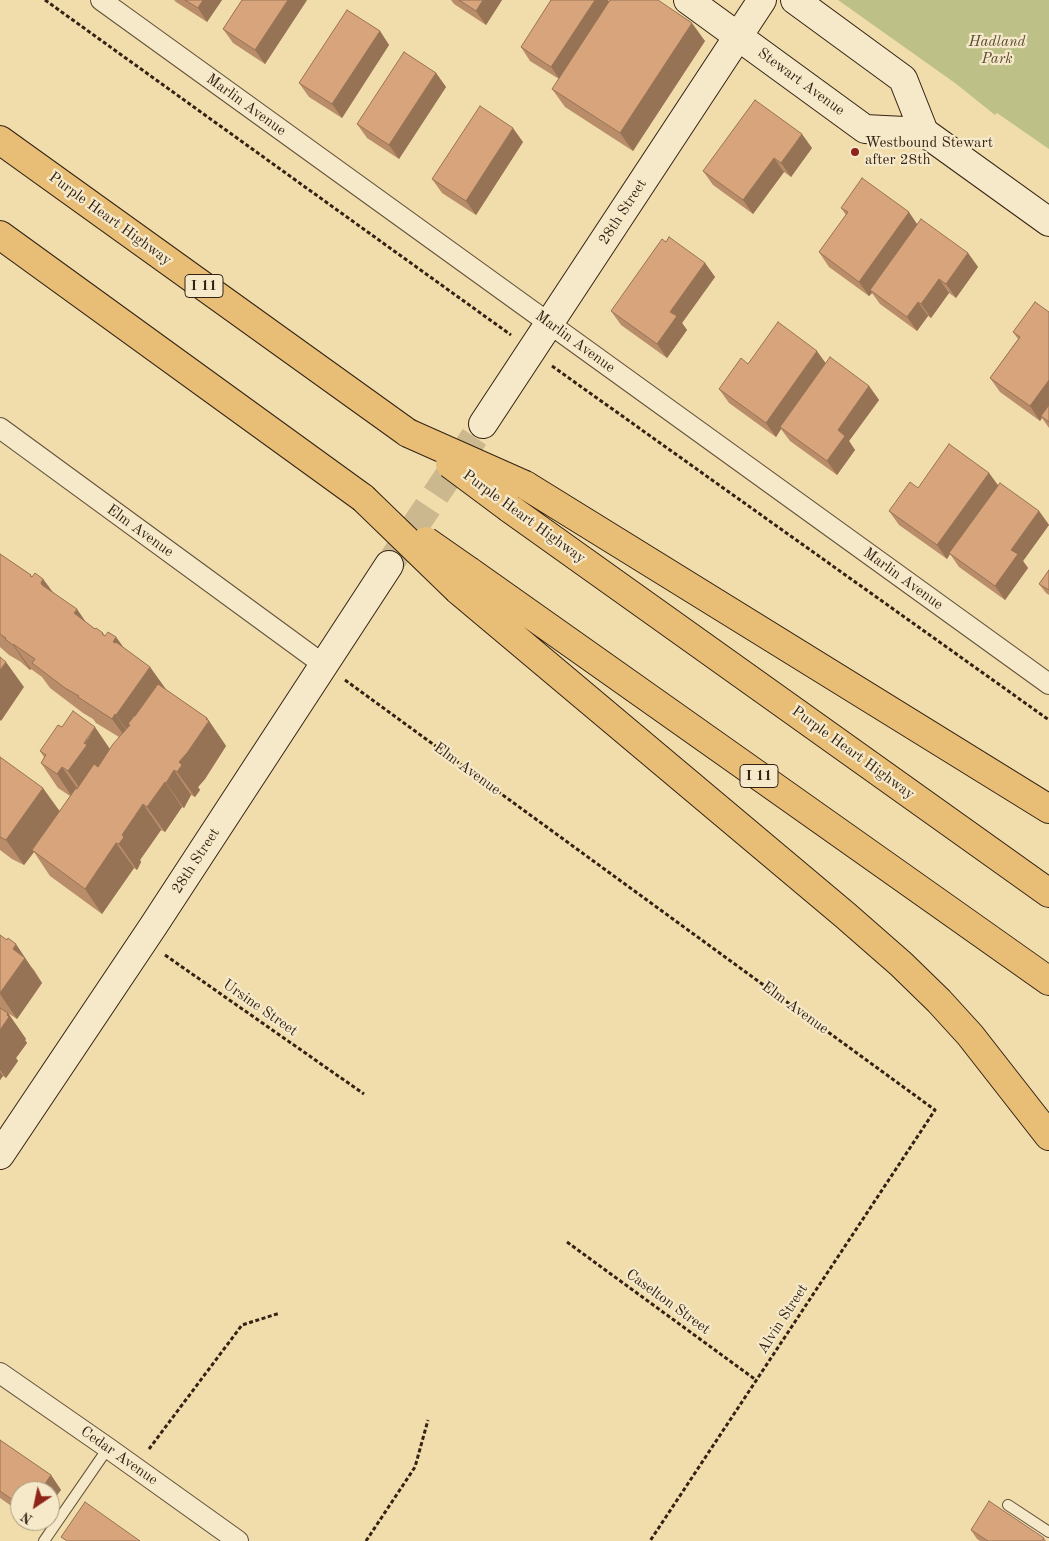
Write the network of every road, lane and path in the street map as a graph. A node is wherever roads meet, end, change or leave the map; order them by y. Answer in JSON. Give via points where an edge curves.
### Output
{"nodes":[{"id":1,"x":101,"y":0,"type":"edge"},
{"id":2,"x":688,"y":0,"type":"edge"},
{"id":3,"x":762,"y":0,"type":"edge"},
{"id":4,"x":796,"y":0,"type":"edge"},
{"id":5,"x":738,"y":36,"type":"junction"},
{"id":6,"x":924,"y":132,"type":"junction"},
{"id":7,"x":0,"y":140,"type":"edge"},
{"id":8,"x":1049,"y":222,"type":"edge"},
{"id":9,"x":0,"y":234,"type":"edge"},
{"id":10,"x":550,"y":324,"type":"junction"},
{"id":11,"x":483,"y":424,"type":"tunnel mouth"},
{"id":12,"x":0,"y":428,"type":"edge"},
{"id":13,"x":408,"y":433,"type":"junction"},
{"id":14,"x":389,"y":565,"type":"tunnel mouth"},
{"id":15,"x":464,"y":580,"type":"junction"},
{"id":16,"x":324,"y":665,"type":"junction"},
{"id":17,"x":1049,"y":684,"type":"edge"},
{"id":18,"x":1049,"y":810,"type":"edge"},
{"id":19,"x":1049,"y":893,"type":"edge"},
{"id":20,"x":144,"y":940,"type":"junction"},
{"id":21,"x":1049,"y":981,"type":"edge"},
{"id":22,"x":364,"y":1094,"type":"dead end"},
{"id":23,"x":935,"y":1110,"type":"joint"},
{"id":24,"x":1049,"y":1136,"type":"edge"},
{"id":25,"x":0,"y":1155,"type":"edge"},
{"id":26,"x":567,"y":1242,"type":"dead end"},
{"id":27,"x":280,"y":1314,"type":"dead end"},
{"id":28,"x":0,"y":1373,"type":"edge"},
{"id":29,"x":756,"y":1380,"type":"junction"},
{"id":30,"x":428,"y":1420,"type":"dead end"},
{"id":31,"x":108,"y":1448,"type":"junction"},
{"id":32,"x":135,"y":1468,"type":"junction"},
{"id":33,"x":1008,"y":1505,"type":"dead end"},
{"id":34,"x":1049,"y":1532,"type":"edge"},
{"id":35,"x":44,"y":1541,"type":"edge"},
{"id":36,"x":238,"y":1541,"type":"edge"},
{"id":37,"x":366,"y":1541,"type":"edge"},
{"id":38,"x":650,"y":1541,"type":"edge"}],
"edges":[{"from":1,"to":10,"type":"street","name":"Marlin Avenue"},
{"from":2,"to":5,"type":"street","name":"Stewart Avenue"},
{"from":3,"to":5,"type":"street","name":"28th Street"},
{"from":4,"to":6,"type":"street","via":[[903,79]]},
{"from":5,"to":6,"type":"street","name":"Stewart Avenue","via":[[865,128]]},
{"from":5,"to":10,"type":"street","name":"28th Street"},
{"from":6,"to":8,"type":"street"},
{"from":7,"to":13,"type":"highway","name":"Purple Heart Highway","number":"I 11"},
{"from":9,"to":15,"type":"highway","bridge":true,"via":[[364,498]]},
{"from":10,"to":11,"type":"street","name":"28th Street"},
{"from":10,"to":17,"type":"street","name":"Marlin Avenue"},
{"from":12,"to":16,"type":"street","name":"Elm Avenue"},
{"from":13,"to":18,"type":"highway","bridge":true,"via":[[525,486]]},
{"from":13,"to":19,"type":"highway","name":"Purple Heart Highway","number":"I 11","bridge":true},
{"from":14,"to":16,"type":"street","name":"28th Street"},
{"from":15,"to":21,"type":"highway","number":"I 11"},
{"from":15,"to":24,"type":"highway","via":[[901,964],[970,1035]]},
{"from":16,"to":20,"type":"street","name":"28th Street"},
{"from":16,"to":23,"type":"path","name":"Elm Avenue"},
{"from":20,"to":22,"type":"path","name":"Ursine Street"},
{"from":20,"to":25,"type":"street","name":"28th Street"},
{"from":23,"to":29,"type":"path","name":"Alvin Street"},
{"from":26,"to":29,"type":"path","name":"Caselton Street"},
{"from":27,"to":32,"type":"path","via":[[242,1325]]},
{"from":28,"to":31,"type":"street","name":"Cedar Avenue"},
{"from":29,"to":38,"type":"path","name":"Alvin Street"},
{"from":30,"to":37,"type":"path","via":[[415,1467]]},
{"from":31,"to":32,"type":"street","name":"Cedar Avenue"},
{"from":31,"to":35,"type":"lane"},
{"from":32,"to":36,"type":"street","name":"Cedar Avenue"},
{"from":33,"to":34,"type":"lane"}]}
